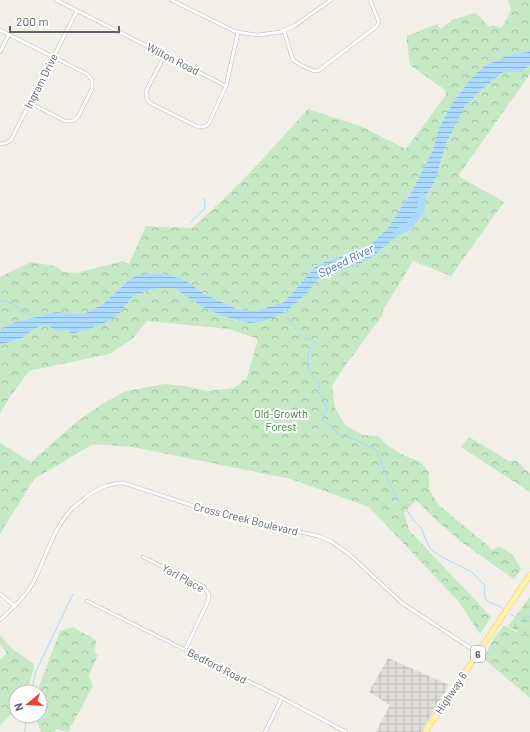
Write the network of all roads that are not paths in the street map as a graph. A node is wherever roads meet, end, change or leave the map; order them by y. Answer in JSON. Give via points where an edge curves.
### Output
{"nodes":[{"id":1,"x":56,"y":0,"type":"edge"},
{"id":2,"x":171,"y":0,"type":"edge"},
{"id":3,"x":331,"y":0,"type":"edge"},
{"id":4,"x":370,"y":0,"type":"edge"},
{"id":5,"x":77,"y":11,"type":"junction"},
{"id":6,"x":0,"y":30,"type":"edge"},
{"id":7,"x":284,"y":31,"type":"junction"},
{"id":8,"x":238,"y":32,"type":"junction"},
{"id":9,"x":9,"y":34,"type":"junction"},
{"id":10,"x":0,"y":52,"type":"edge"},
{"id":11,"x":165,"y":56,"type":"junction"},
{"id":12,"x":53,"y":57,"type":"junction"},
{"id":13,"x":226,"y":86,"type":"junction"},
{"id":14,"x":30,"y":103,"type":"junction"},
{"id":15,"x":0,"y":144,"type":"edge"},
{"id":16,"x":143,"y":557,"type":"dead end"},
{"id":17,"x":530,"y":575,"type":"edge"},
{"id":18,"x":0,"y":594,"type":"edge"},
{"id":19,"x":87,"y":601,"type":"dead end"},
{"id":20,"x":15,"y":606,"type":"junction"},
{"id":21,"x":0,"y":620,"type":"edge"},
{"id":22,"x":185,"y":650,"type":"junction"},
{"id":23,"x":478,"y":653,"type":"junction"},
{"id":24,"x":282,"y":698,"type":"junction"},
{"id":25,"x":265,"y":732,"type":"edge"},
{"id":26,"x":346,"y":732,"type":"edge"},
{"id":27,"x":425,"y":732,"type":"edge"}],
"edges":[{"from":1,"to":5,"type":"street","name":"Wilton Road"},
{"from":2,"to":8,"type":"street"},
{"from":3,"to":7,"type":"street"},
{"from":4,"to":7,"type":"street","via":[[378,19],[377,26],[318,71],[308,69],[293,60]]},
{"from":5,"to":11,"type":"street","name":"Wilton Road"},
{"from":5,"to":12,"type":"street","name":"Ingram Drive"},
{"from":6,"to":9,"type":"street"},
{"from":7,"to":8,"type":"street","via":[[262,34]]},
{"from":8,"to":13,"type":"street"},
{"from":9,"to":10,"type":"street"},
{"from":9,"to":12,"type":"street"},
{"from":11,"to":13,"type":"street","name":"Wilton Road"},
{"from":11,"to":13,"type":"street","via":[[146,91],[146,98],[150,103],[192,124],[202,127],[207,125]]},
{"from":12,"to":14,"type":"street","name":"Ingram Drive"},
{"from":12,"to":14,"type":"street","via":[[87,74],[92,80],[92,87],[78,117],[71,122],[65,121]]},
{"from":14,"to":15,"type":"street","name":"Ingram Drive","via":[[11,140],[6,144]]},
{"from":16,"to":22,"type":"street","name":"Yarl Place","via":[[204,587],[208,592],[208,601]]},
{"from":17,"to":23,"type":"main road","name":"Highway 6","number":"6"},
{"from":18,"to":20,"type":"street"},
{"from":19,"to":22,"type":"street","name":"Bedford Road"},
{"from":20,"to":21,"type":"street","name":"Cross Creek Boulevard"},
{"from":20,"to":23,"type":"street","name":"Cross Creek Boulevard","via":[[33,582],[56,532],[71,510],[102,486],[124,483],[218,514],[318,536],[332,542],[349,554],[402,603]]},
{"from":22,"to":24,"type":"street","name":"Bedford Road"},
{"from":23,"to":27,"type":"main road","name":"Highway 6","number":"6"},
{"from":24,"to":25,"type":"street"},
{"from":24,"to":26,"type":"street","name":"Bedford Road"}]}
